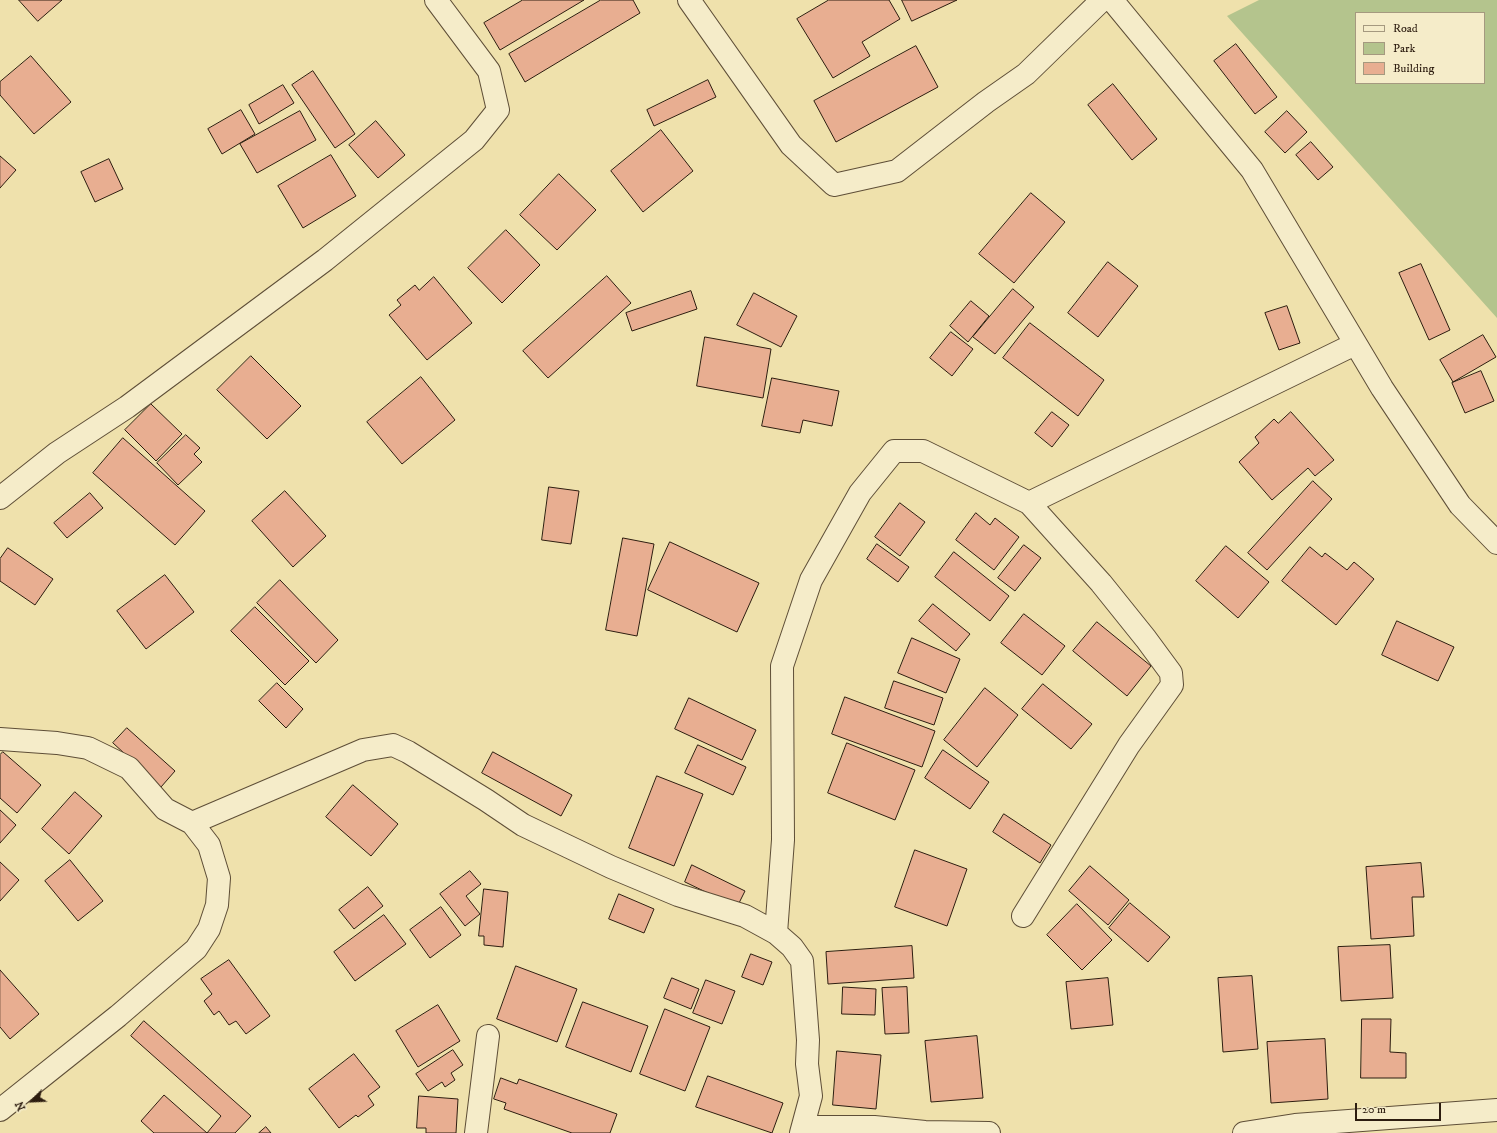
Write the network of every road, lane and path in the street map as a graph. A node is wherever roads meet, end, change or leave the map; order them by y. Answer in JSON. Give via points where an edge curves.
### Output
{"nodes":[{"id":1,"x":436,"y":0,"type":"edge"},
{"id":2,"x":689,"y":0,"type":"edge"},
{"id":3,"x":1102,"y":0,"type":"edge"},
{"id":4,"x":1112,"y":0,"type":"edge"},
{"id":5,"x":1355,"y":344,"type":"junction"},
{"id":6,"x":0,"y":498,"type":"edge"},
{"id":7,"x":1029,"y":504,"type":"junction"},
{"id":8,"x":1497,"y":543,"type":"edge"},
{"id":9,"x":0,"y":739,"type":"edge"},
{"id":10,"x":192,"y":823,"type":"junction"},
{"id":11,"x":1023,"y":916,"type":"dead end"},
{"id":12,"x":776,"y":933,"type":"junction"},
{"id":13,"x":488,"y":1036,"type":"dead end"},
{"id":14,"x":0,"y":1110,"type":"edge"},
{"id":15,"x":1497,"y":1110,"type":"edge"},
{"id":16,"x":802,"y":1130,"type":"edge"},
{"id":17,"x":476,"y":1133,"type":"edge"},
{"id":18,"x":989,"y":1133,"type":"edge"},
{"id":19,"x":1244,"y":1133,"type":"edge"}],
"edges":[{"from":1,"to":6,"type":"street","via":[[489,71],[498,110],[474,140],[325,260],[128,406],[57,453]]},
{"from":2,"to":3,"type":"street","via":[[791,145],[834,185],[897,171],[1026,74]]},
{"from":4,"to":5,"type":"street","via":[[1252,170]]},
{"from":5,"to":7,"type":"street"},
{"from":5,"to":8,"type":"street","via":[[1460,505]]},
{"from":7,"to":11,"type":"street","via":[[1101,583],[1146,639],[1171,673],[1172,685],[1130,745]]},
{"from":7,"to":12,"type":"street","via":[[923,451],[894,451],[860,493],[811,580],[782,666],[783,840]]},
{"from":9,"to":10,"type":"street","via":[[88,748],[129,768],[165,809]]},
{"from":10,"to":12,"type":"street","via":[[363,750],[393,745],[486,800],[523,826],[678,895],[745,916]]},
{"from":10,"to":14,"type":"street","via":[[209,844],[219,878],[217,905],[209,929],[196,949],[113,1020]]},
{"from":12,"to":16,"type":"street","via":[[792,947],[802,961],[810,1096]]},
{"from":13,"to":17,"type":"street"},
{"from":15,"to":19,"type":"street","via":[[1294,1125]]},
{"from":16,"to":18,"type":"street","via":[[874,1127],[925,1132]]}]}
